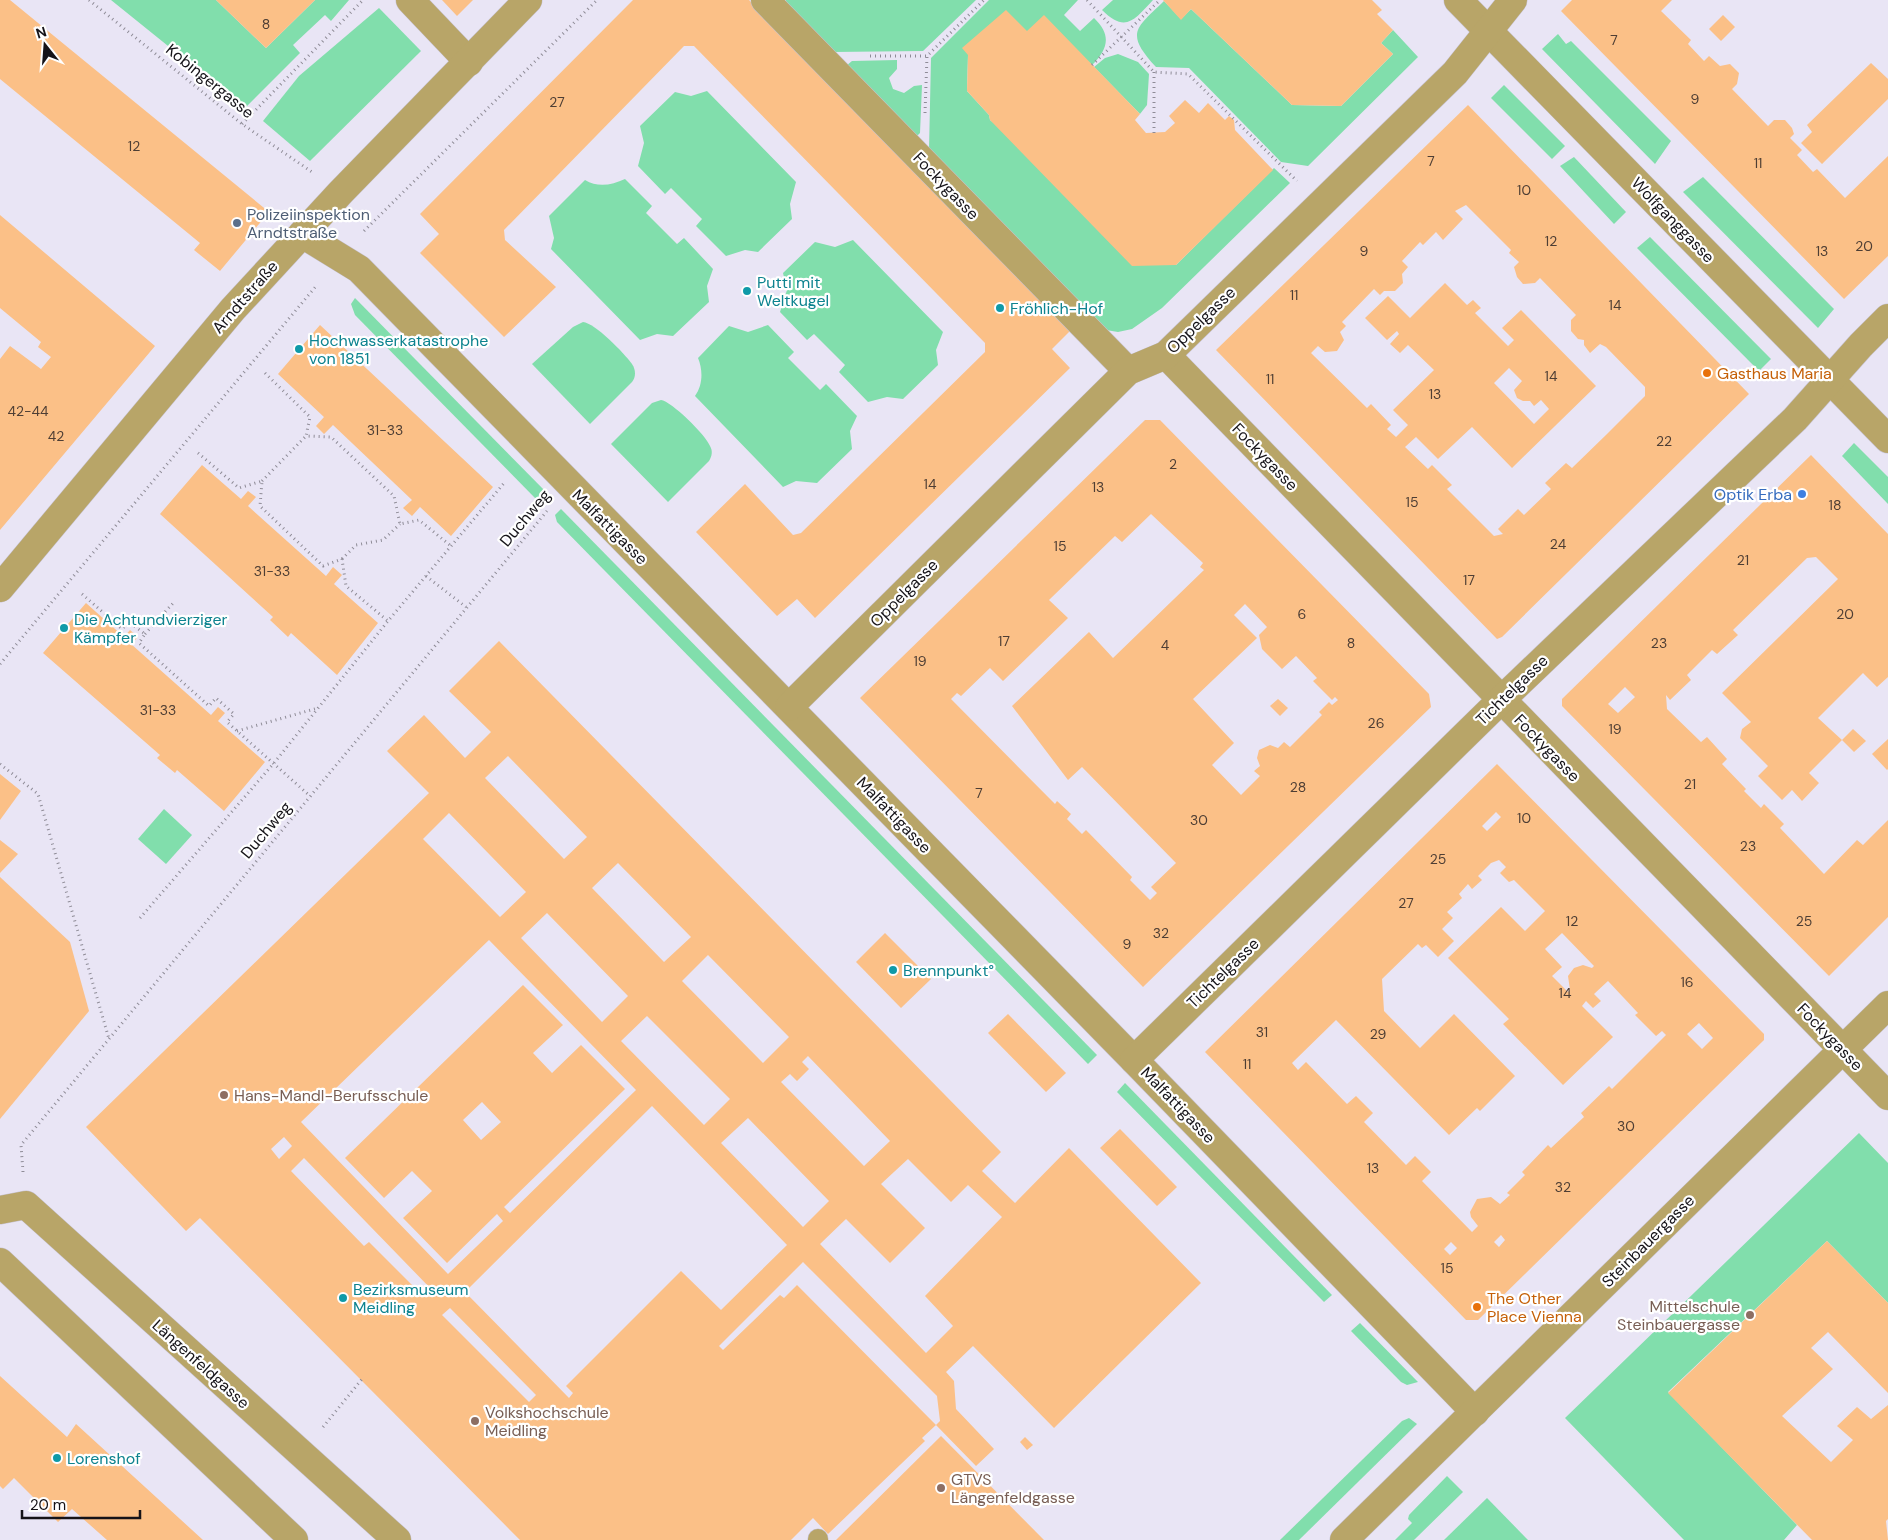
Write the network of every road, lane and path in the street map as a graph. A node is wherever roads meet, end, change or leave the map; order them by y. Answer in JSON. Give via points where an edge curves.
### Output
{"nodes":[{"id":1,"x":89,"y":0,"type":"edge"},
{"id":2,"x":363,"y":0,"type":"edge"},
{"id":3,"x":410,"y":0,"type":"edge"},
{"id":4,"x":528,"y":0,"type":"edge"},
{"id":5,"x":597,"y":0,"type":"edge"},
{"id":6,"x":765,"y":0,"type":"edge"},
{"id":7,"x":984,"y":0,"type":"edge"},
{"id":8,"x":1087,"y":0,"type":"edge"},
{"id":9,"x":1160,"y":0,"type":"edge"},
{"id":10,"x":1458,"y":0,"type":"edge"},
{"id":11,"x":1513,"y":0,"type":"edge"},
{"id":12,"x":1488,"y":30,"type":"junction"},
{"id":13,"x":1121,"y":36,"type":"junction"},
{"id":14,"x":820,"y":56,"type":"junction"},
{"id":15,"x":927,"y":56,"type":"junction"},
{"id":16,"x":468,"y":62,"type":"junction"},
{"id":17,"x":1092,"y":65,"type":"dead end"},
{"id":18,"x":1154,"y":72,"type":"junction"},
{"id":19,"x":242,"y":124,"type":"junction"},
{"id":20,"x":1154,"y":133,"type":"dead end"},
{"id":21,"x":924,"y":162,"type":"junction"},
{"id":22,"x":319,"y":177,"type":"dead end"},
{"id":23,"x":1321,"y":204,"type":"junction"},
{"id":24,"x":302,"y":234,"type":"junction"},
{"id":25,"x":340,"y":256,"type":"junction"},
{"id":26,"x":1888,"y":318,"type":"edge"},
{"id":27,"x":1166,"y":355,"type":"junction"},
{"id":28,"x":1128,"y":371,"type":"junction"},
{"id":29,"x":265,"y":374,"type":"dead end"},
{"id":30,"x":1829,"y":380,"type":"junction"},
{"id":31,"x":306,"y":436,"type":"junction"},
{"id":32,"x":1888,"y":439,"type":"edge"},
{"id":33,"x":198,"y":453,"type":"dead end"},
{"id":34,"x":262,"y":481,"type":"junction"},
{"id":35,"x":505,"y":482,"type":"dead end"},
{"id":36,"x":569,"y":485,"type":"junction"},
{"id":37,"x":400,"y":524,"type":"junction"},
{"id":38,"x":451,"y":546,"type":"junction"},
{"id":39,"x":342,"y":559,"type":"junction"},
{"id":40,"x":426,"y":576,"type":"junction"},
{"id":41,"x":0,"y":588,"type":"edge"},
{"id":42,"x":82,"y":594,"type":"dead end"},
{"id":43,"x":175,"y":601,"type":"dead end"},
{"id":44,"x":466,"y":608,"type":"junction"},
{"id":45,"x":388,"y":621,"type":"junction"},
{"id":46,"x":145,"y":634,"type":"junction"},
{"id":47,"x":0,"y":664,"type":"edge"},
{"id":48,"x":1501,"y":700,"type":"junction"},
{"id":49,"x":319,"y":707,"type":"junction"},
{"id":50,"x":788,"y":707,"type":"junction"},
{"id":51,"x":237,"y":731,"type":"junction"},
{"id":52,"x":0,"y":764,"type":"edge"},
{"id":53,"x":274,"y":764,"type":"junction"},
{"id":54,"x":310,"y":796,"type":"junction"},
{"id":55,"x":140,"y":918,"type":"dead end"},
{"id":56,"x":1888,"y":1005,"type":"edge"},
{"id":57,"x":109,"y":1039,"type":"junction"},
{"id":58,"x":1842,"y":1049,"type":"junction"},
{"id":59,"x":1134,"y":1060,"type":"junction"},
{"id":60,"x":1888,"y":1096,"type":"edge"},
{"id":61,"x":13,"y":1207,"type":"edge"},
{"id":62,"x":0,"y":1262,"type":"edge"},
{"id":63,"x":362,"y":1379,"type":"dead end"},
{"id":64,"x":1475,"y":1412,"type":"junction"},
{"id":65,"x":300,"y":1455,"type":"junction"},
{"id":66,"x":294,"y":1540,"type":"edge"},
{"id":67,"x":397,"y":1540,"type":"edge"},
{"id":68,"x":1344,"y":1540,"type":"edge"}],
"edges":[{"from":1,"to":19,"type":"path","name":"Kobingergasse"},
{"from":2,"to":19,"type":"path"},
{"from":3,"to":16,"type":"street"},
{"from":4,"to":16,"type":"street","name":"Arndtstraße"},
{"from":5,"to":25,"type":"path"},
{"from":6,"to":14,"type":"street","name":"Fockygasse"},
{"from":7,"to":15,"type":"path"},
{"from":8,"to":13,"type":"path"},
{"from":9,"to":13,"type":"path"},
{"from":10,"to":12,"type":"street","name":"Wolfganggasse"},
{"from":11,"to":12,"type":"street","name":"Oppelgasse"},
{"from":12,"to":23,"type":"street","name":"Oppelgasse","via":[[1456,73]]},
{"from":12,"to":30,"type":"street","name":"Wolfganggasse"},
{"from":13,"to":17,"type":"path"},
{"from":13,"to":18,"type":"path"},
{"from":14,"to":15,"type":"path"},
{"from":14,"to":21,"type":"street","name":"Fockygasse"},
{"from":15,"to":21,"type":"path"},
{"from":16,"to":24,"type":"street","name":"Arndtstraße"},
{"from":18,"to":20,"type":"path"},
{"from":18,"to":23,"type":"path","via":[[1188,74]]},
{"from":19,"to":22,"type":"path","name":"Kobingergasse"},
{"from":21,"to":28,"type":"street","name":"Fockygasse"},
{"from":23,"to":27,"type":"street","name":"Oppelgasse"},
{"from":24,"to":25,"type":"street","name":"Malfattigasse"},
{"from":24,"to":41,"type":"street","name":"Arndtstraße","via":[[233,309]]},
{"from":25,"to":36,"type":"street","name":"Malfattigasse","via":[[359,269]]},
{"from":25,"to":47,"type":"path"},
{"from":26,"to":30,"type":"street","name":"Tichtelgasse"},
{"from":27,"to":28,"type":"street","name":"Oppelgasse"},
{"from":27,"to":48,"type":"street","name":"Fockygasse"},
{"from":28,"to":50,"type":"street","name":"Oppelgasse"},
{"from":29,"to":31,"type":"path","via":[[310,416]]},
{"from":30,"to":32,"type":"street","name":"Wolfganggasse"},
{"from":30,"to":48,"type":"street","name":"Tichtelgasse","via":[[1795,419]]},
{"from":31,"to":34,"type":"path"},
{"from":31,"to":37,"type":"path","via":[[331,437],[394,496]]},
{"from":33,"to":34,"type":"path","via":[[239,488]]},
{"from":34,"to":39,"type":"path","via":[[260,506],[324,566]]},
{"from":35,"to":38,"type":"path"},
{"from":36,"to":44,"type":"path","name":"Duchweg"},
{"from":36,"to":50,"type":"street","name":"Malfattigasse"},
{"from":37,"to":38,"type":"path","via":[[419,520]]},
{"from":37,"to":39,"type":"path","via":[[383,540],[356,545]]},
{"from":38,"to":40,"type":"path"},
{"from":39,"to":45,"type":"path","via":[[346,586]]},
{"from":40,"to":44,"type":"path"},
{"from":40,"to":45,"type":"path"},
{"from":42,"to":46,"type":"path","via":[[122,629],[129,622]]},
{"from":43,"to":46,"type":"path"},
{"from":44,"to":54,"type":"path","name":"Duchweg"},
{"from":45,"to":49,"type":"path"},
{"from":46,"to":51,"type":"path","via":[[140,643],[210,706],[216,698],[234,714],[227,722]]},
{"from":48,"to":58,"type":"street","name":"Fockygasse"},
{"from":48,"to":59,"type":"street","name":"Tichtelgasse"},
{"from":49,"to":51,"type":"path"},
{"from":49,"to":53,"type":"path"},
{"from":50,"to":59,"type":"street","name":"Malfattigasse"},
{"from":51,"to":53,"type":"path"},
{"from":52,"to":57,"type":"path","via":[[38,794]]},
{"from":53,"to":54,"type":"path"},
{"from":53,"to":55,"type":"path"},
{"from":54,"to":57,"type":"path","name":"Duchweg"},
{"from":56,"to":58,"type":"street","name":"Steinbauergasse"},
{"from":57,"to":61,"type":"path","name":"Duchweg","via":[[21,1144]]},
{"from":58,"to":60,"type":"street","name":"Fockygasse"},
{"from":58,"to":64,"type":"street","name":"Steinbauergasse"},
{"from":59,"to":64,"type":"street","name":"Malfattigasse"},
{"from":61,"to":65,"type":"street","name":"Längenfeldgasse"},
{"from":62,"to":66,"type":"street"},
{"from":63,"to":65,"type":"path"},
{"from":64,"to":68,"type":"street","name":"Steinbauergasse"},
{"from":65,"to":67,"type":"street","name":"Längenfeldgasse"}]}
